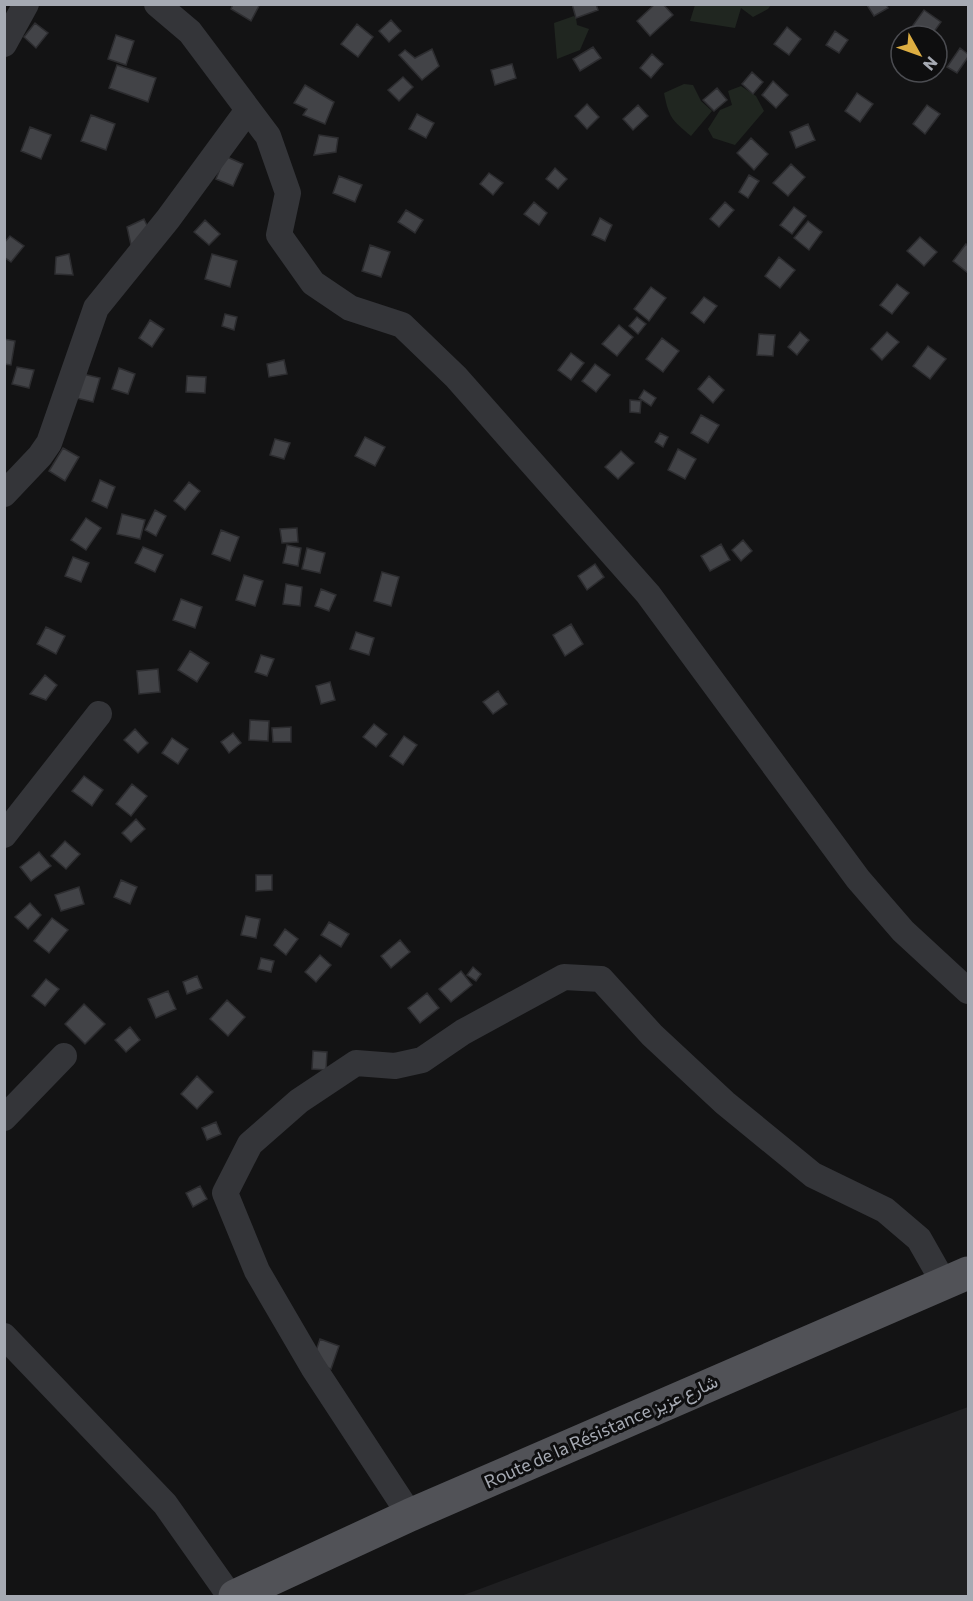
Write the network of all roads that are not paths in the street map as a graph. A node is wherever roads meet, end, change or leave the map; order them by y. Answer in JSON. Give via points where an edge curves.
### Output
{"nodes":[{"id":1,"x":26,"y":4,"type":"edge"},
{"id":2,"x":157,"y":4,"type":"edge"},
{"id":3,"x":4,"y":44,"type":"edge"},
{"id":4,"x":248,"y":110,"type":"junction"},
{"id":5,"x":4,"y":494,"type":"edge"},
{"id":6,"x":99,"y":714,"type":"dead end"},
{"id":7,"x":4,"y":835,"type":"edge"},
{"id":8,"x":969,"y":991,"type":"edge"},
{"id":9,"x":64,"y":1056,"type":"dead end"},
{"id":10,"x":4,"y":1118,"type":"edge"},
{"id":11,"x":956,"y":1278,"type":"edge"},
{"id":12,"x":4,"y":1336,"type":"edge"},
{"id":13,"x":410,"y":1515,"type":"junction"},
{"id":14,"x":230,"y":1596,"type":"edge"},
{"id":15,"x":235,"y":1596,"type":"edge"}],
"edges":[{"from":1,"to":3,"type":"street"},
{"from":2,"to":4,"type":"street","via":[[190,32]]},
{"from":4,"to":5,"type":"street","via":[[96,308],[49,443]]},
{"from":4,"to":8,"type":"street","via":[[268,136],[288,193],[279,235],[312,283],[350,308],[402,325],[456,377],[648,594],[858,879],[903,931]]},
{"from":6,"to":7,"type":"street"},
{"from":9,"to":10,"type":"street"},
{"from":11,"to":13,"type":"main road","name":"Route de la Résistance شارع عزيز"},
{"from":11,"to":13,"type":"street","via":[[920,1239],[885,1210],[813,1175],[717,1096],[652,1035],[601,979],[564,977],[422,1059],[395,1066],[356,1063],[299,1101],[250,1144],[225,1193],[263,1280],[313,1367]]},
{"from":12,"to":14,"type":"street","via":[[165,1504]]},
{"from":13,"to":15,"type":"main road","name":"Route de la Résistance شارع عزيز"}]}
